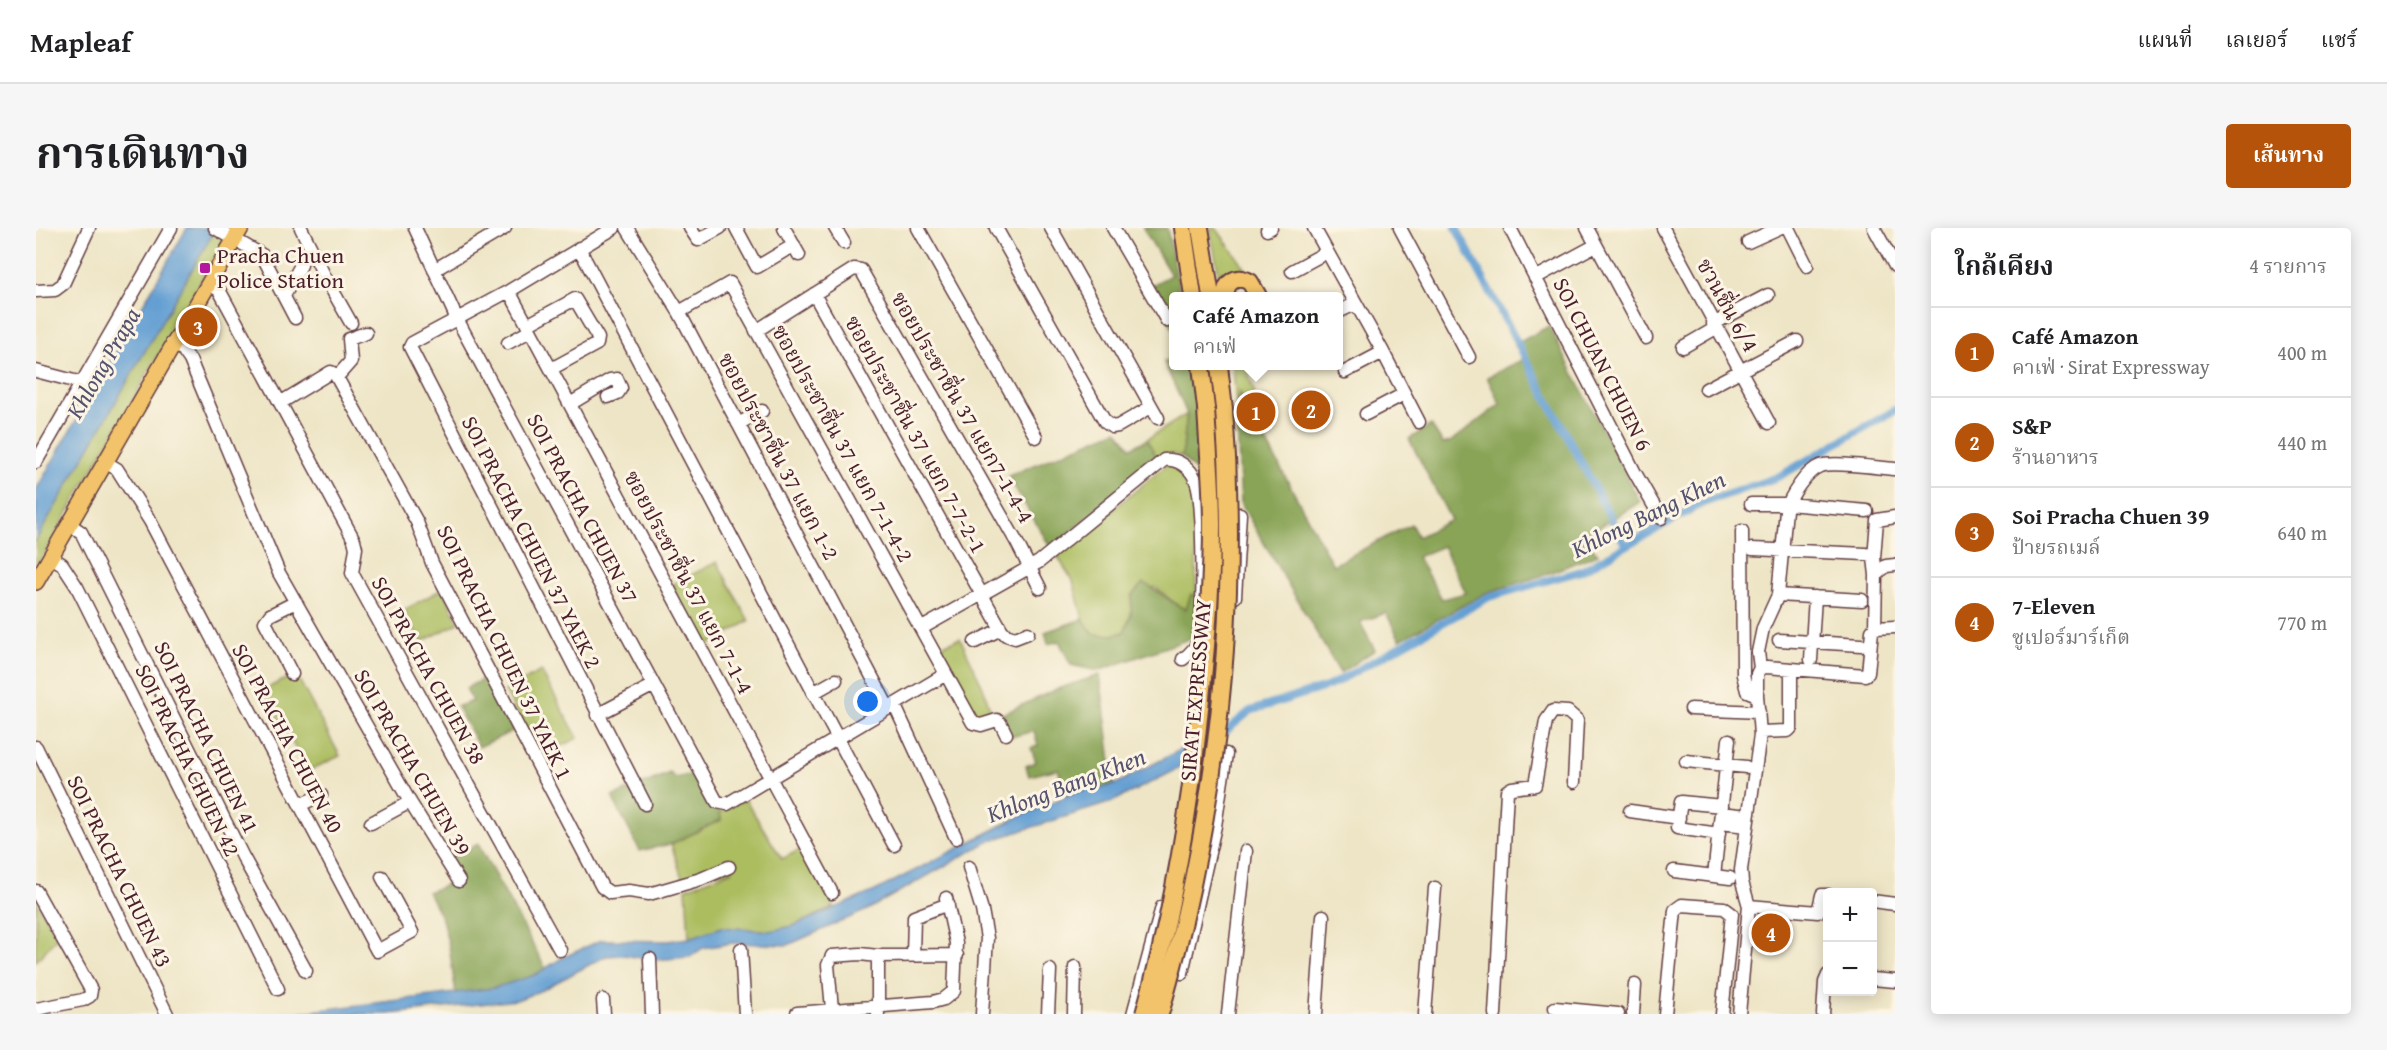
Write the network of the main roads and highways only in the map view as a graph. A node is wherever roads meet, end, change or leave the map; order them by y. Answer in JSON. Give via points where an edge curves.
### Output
{"nodes":[{"id":1,"x":1174,"y":228,"type":"edge"},
{"id":2,"x":1183,"y":228,"type":"edge"},
{"id":3,"x":1200,"y":228,"type":"edge"},
{"id":4,"x":238,"y":234,"type":"edge"},
{"id":5,"x":1191,"y":279,"type":"junction"},
{"id":6,"x":1192,"y":292,"type":"edge"},
{"id":7,"x":1210,"y":292,"type":"edge"},
{"id":8,"x":1226,"y":292,"type":"edge"},
{"id":9,"x":1255,"y":292,"type":"edge"},
{"id":10,"x":1201,"y":370,"type":"edge"},
{"id":11,"x":1219,"y":370,"type":"edge"},
{"id":12,"x":1231,"y":370,"type":"edge"},
{"id":13,"x":1224,"y":407,"type":"junction"},
{"id":14,"x":36,"y":582,"type":"edge"},
{"id":15,"x":1144,"y":1014,"type":"edge"},
{"id":16,"x":1160,"y":1014,"type":"edge"}],
"edges":[{"from":1,"to":5,"type":"highway"},
{"from":2,"to":5,"type":"highway"},
{"from":3,"to":7,"type":"highway"},
{"from":4,"to":14,"type":"main road"},
{"from":5,"to":6,"type":"highway"},
{"from":8,"to":9,"type":"highway","via":[[1231,280],[1239,278],[1250,282]]},
{"from":10,"to":15,"type":"highway","name":"SIRAT EXPRESSWAY","bridge":true,"via":[[1212,526],[1207,637],[1185,833],[1160,958]]},
{"from":11,"to":13,"type":"highway","name":"SIRAT EXPRESSWAY"},
{"from":12,"to":13,"type":"highway"},
{"from":13,"to":16,"type":"highway","name":"SIRAT EXPRESSWAY","bridge":true,"via":[[1230,516],[1227,618],[1216,745],[1181,939]]}]}
